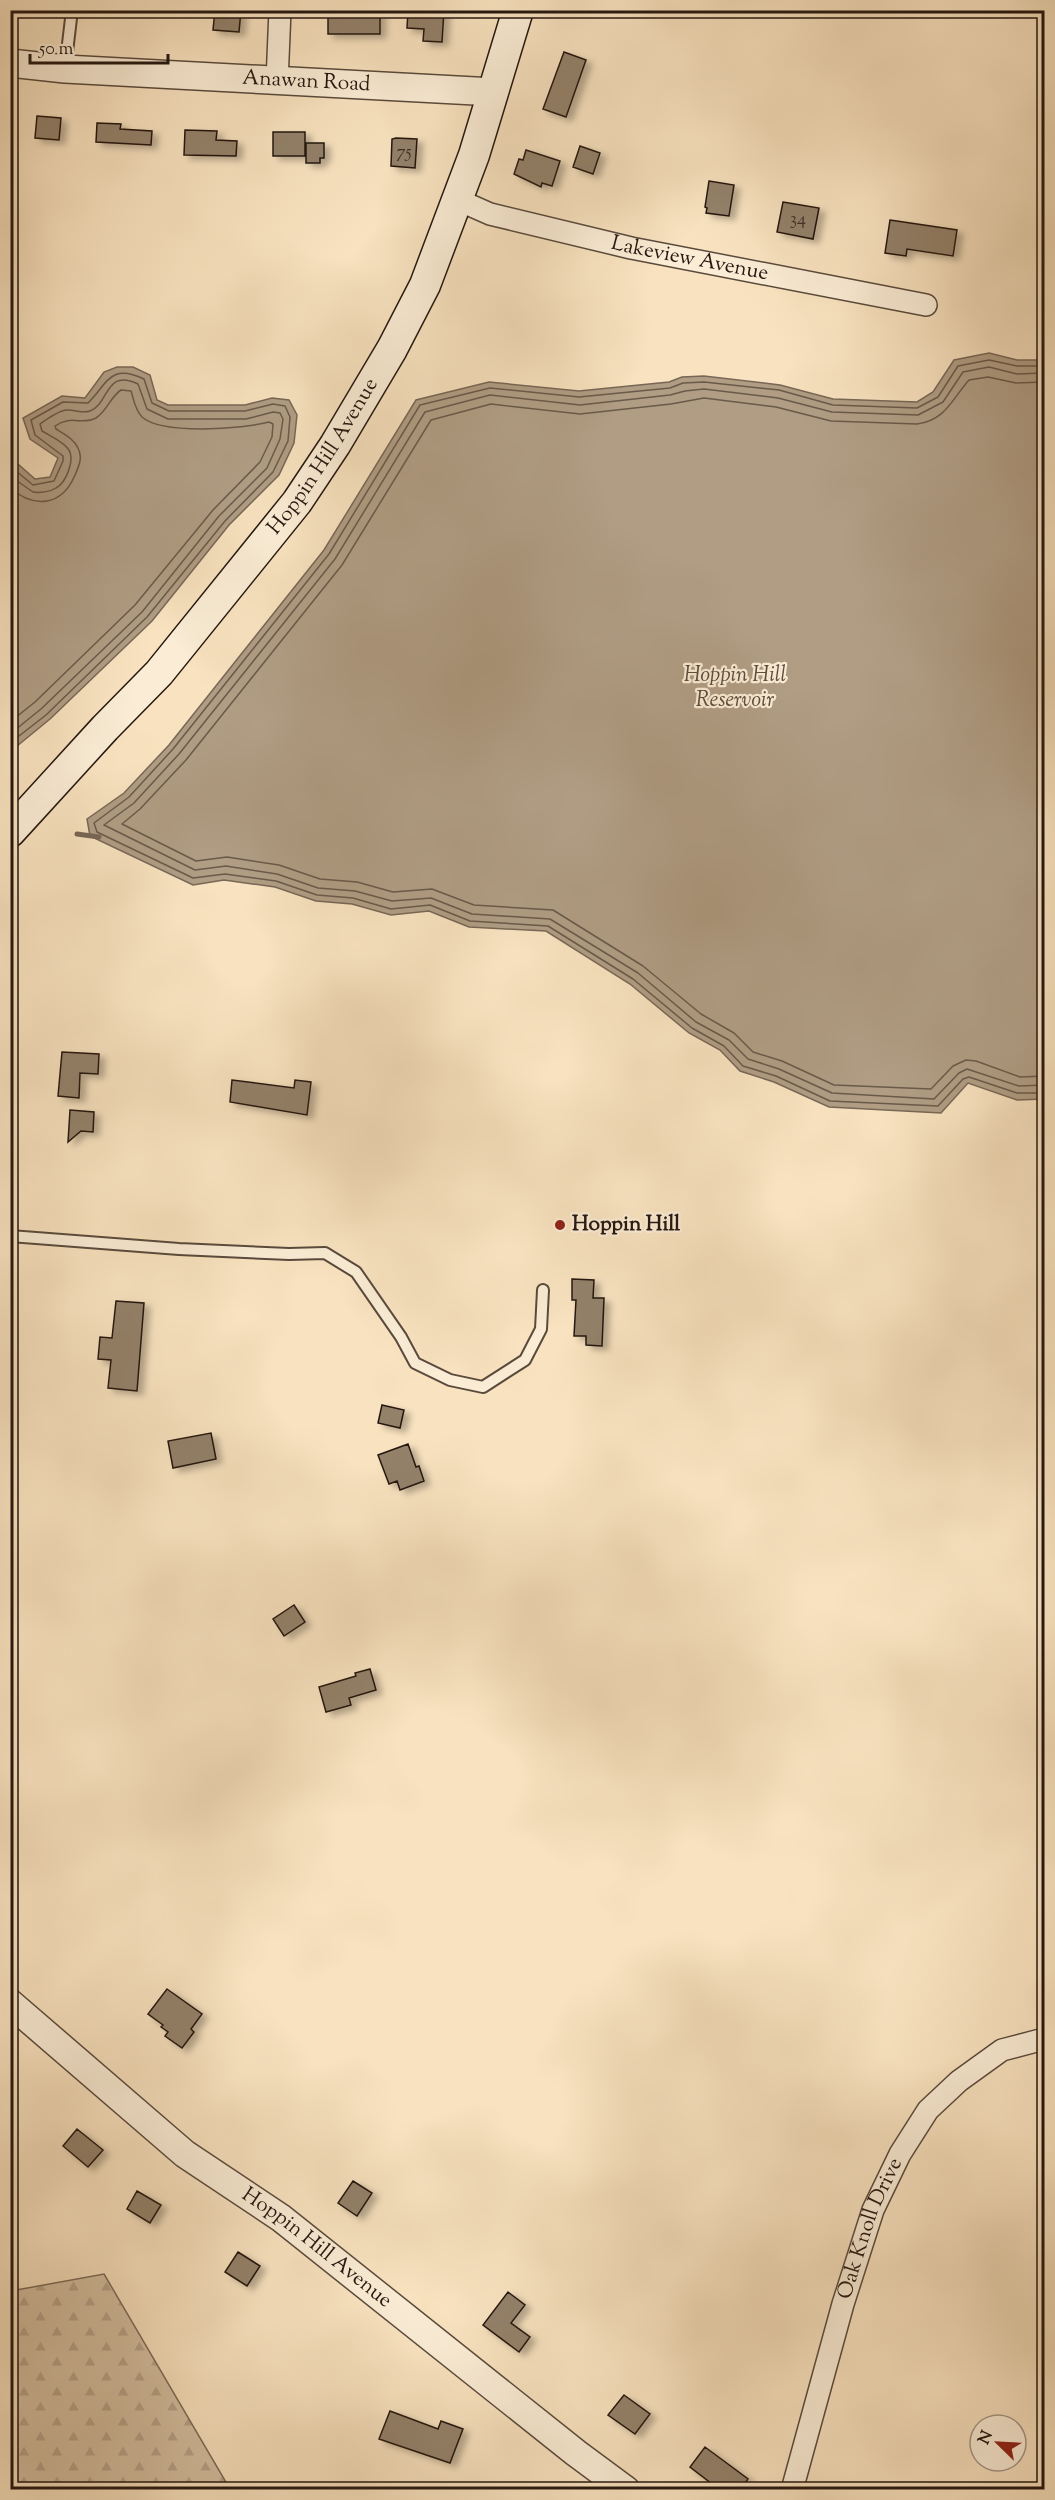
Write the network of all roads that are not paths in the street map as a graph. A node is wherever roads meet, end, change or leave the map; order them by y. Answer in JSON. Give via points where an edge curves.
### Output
{"nodes":[{"id":1,"x":72,"y":10,"type":"edge"},
{"id":2,"x":280,"y":10,"type":"edge"},
{"id":3,"x":518,"y":10,"type":"edge"},
{"id":4,"x":10,"y":63,"type":"edge"},
{"id":5,"x":65,"y":69,"type":"junction"},
{"id":6,"x":277,"y":82,"type":"junction"},
{"id":7,"x":494,"y":92,"type":"junction"},
{"id":8,"x":456,"y":199,"type":"junction"},
{"id":9,"x":926,"y":305,"type":"dead end"},
{"id":10,"x":10,"y":832,"type":"edge"},
{"id":11,"x":10,"y":1236,"type":"edge"},
{"id":12,"x":543,"y":1290,"type":"dead end"},
{"id":13,"x":10,"y":2003,"type":"edge"},
{"id":14,"x":1044,"y":2039,"type":"edge"},
{"id":15,"x":626,"y":2490,"type":"edge"},
{"id":16,"x":792,"y":2490,"type":"edge"}],
"edges":[{"from":1,"to":5,"type":"lane"},
{"from":2,"to":6,"type":"street"},
{"from":3,"to":7,"type":"main road","name":"Hoppin Hill Avenue"},
{"from":4,"to":5,"type":"street","name":"Anawan Road"},
{"from":5,"to":6,"type":"street","name":"Anawan Road"},
{"from":6,"to":7,"type":"street","name":"Anawan Road"},
{"from":7,"to":8,"type":"main road","name":"Hoppin Hill Avenue"},
{"from":8,"to":9,"type":"street","name":"Lakeview Avenue","via":[[490,214],[631,248]]},
{"from":8,"to":10,"type":"main road","name":"Hoppin Hill Avenue","via":[[424,285],[392,349],[297,502],[159,673]]},
{"from":11,"to":12,"type":"lane","via":[[179,1249],[324,1253],[356,1272],[415,1363],[450,1380],[483,1387],[525,1360],[541,1329]]},
{"from":13,"to":15,"type":"street","name":"Hoppin Hill Avenue","via":[[185,2154],[281,2218]]},
{"from":14,"to":16,"type":"street","name":"Oak Knoll Drive","via":[[1002,2050],[959,2081],[928,2110],[900,2154],[866,2231]]}]}
